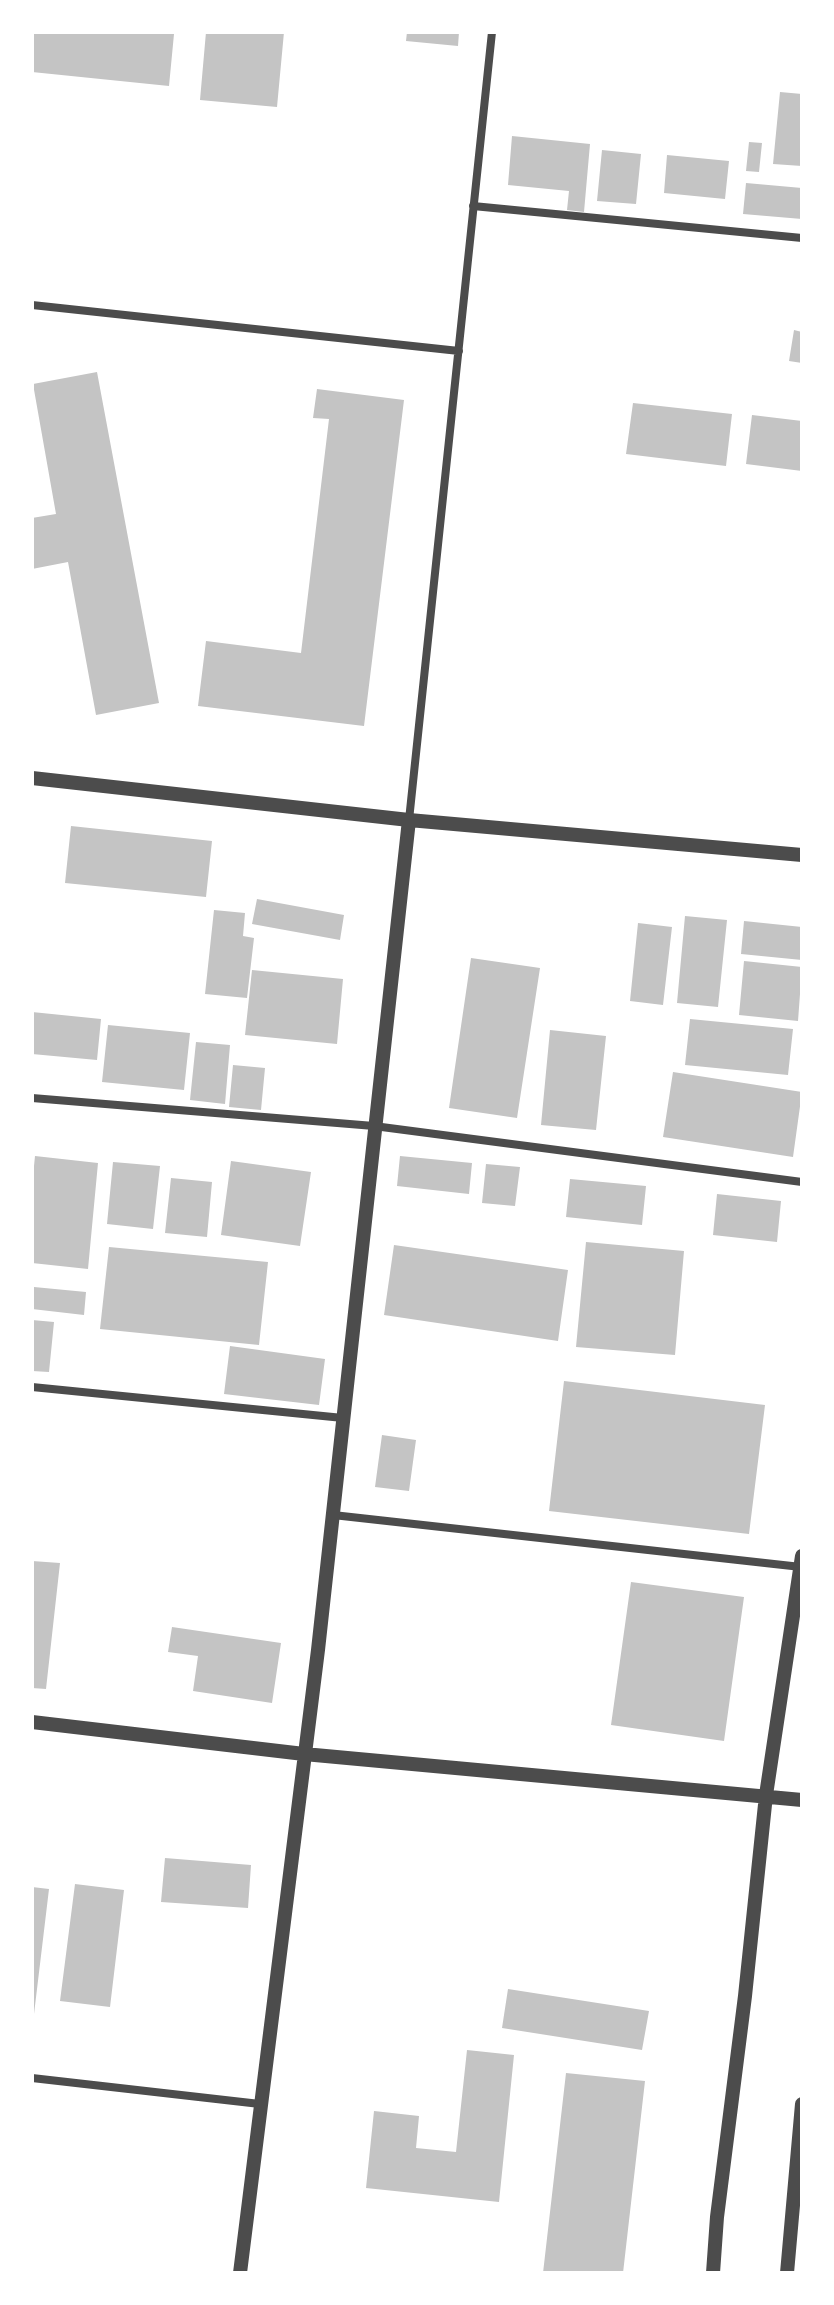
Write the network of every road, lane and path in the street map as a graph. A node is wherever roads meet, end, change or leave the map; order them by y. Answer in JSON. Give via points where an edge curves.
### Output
{"nodes":[{"id":1,"x":492,"y":32,"type":"edge"},
{"id":2,"x":473,"y":206,"type":"junction"},
{"id":3,"x":802,"y":238,"type":"edge"},
{"id":4,"x":32,"y":305,"type":"edge"},
{"id":5,"x":459,"y":351,"type":"junction"},
{"id":6,"x":32,"y":778,"type":"edge"},
{"id":7,"x":409,"y":820,"type":"junction"},
{"id":8,"x":802,"y":855,"type":"edge"},
{"id":9,"x":32,"y":1098,"type":"edge"},
{"id":10,"x":374,"y":1126,"type":"junction"},
{"id":11,"x":802,"y":1182,"type":"edge"},
{"id":12,"x":32,"y":1387,"type":"edge"},
{"id":13,"x":343,"y":1418,"type":"junction"},
{"id":14,"x":332,"y":1515,"type":"junction"},
{"id":15,"x":802,"y":1556,"type":"edge"},
{"id":16,"x":801,"y":1567,"type":"edge"},
{"id":17,"x":32,"y":1722,"type":"edge"},
{"id":18,"x":304,"y":1754,"type":"junction"},
{"id":19,"x":766,"y":1795,"type":"junction"},
{"id":20,"x":802,"y":1800,"type":"edge"},
{"id":21,"x":32,"y":2078,"type":"edge"},
{"id":22,"x":260,"y":2104,"type":"junction"},
{"id":23,"x":802,"y":2104,"type":"edge"},
{"id":24,"x":240,"y":2273,"type":"edge"},
{"id":25,"x":713,"y":2273,"type":"edge"},
{"id":26,"x":787,"y":2273,"type":"edge"}],
"edges":[{"from":1,"to":2,"type":"street"},
{"from":2,"to":3,"type":"street"},
{"from":2,"to":5,"type":"street"},
{"from":4,"to":5,"type":"street"},
{"from":5,"to":7,"type":"street"},
{"from":6,"to":7,"type":"street"},
{"from":7,"to":8,"type":"street"},
{"from":7,"to":10,"type":"street"},
{"from":9,"to":10,"type":"street"},
{"from":10,"to":11,"type":"street"},
{"from":10,"to":13,"type":"street"},
{"from":12,"to":13,"type":"street"},
{"from":13,"to":14,"type":"street"},
{"from":14,"to":16,"type":"street"},
{"from":14,"to":18,"type":"street"},
{"from":15,"to":16,"type":"street"},
{"from":16,"to":19,"type":"street"},
{"from":17,"to":18,"type":"street"},
{"from":18,"to":19,"type":"street"},
{"from":18,"to":22,"type":"street"},
{"from":19,"to":20,"type":"street"},
{"from":19,"to":25,"type":"street"},
{"from":21,"to":22,"type":"street"},
{"from":22,"to":24,"type":"street"},
{"from":23,"to":26,"type":"street"}]}
